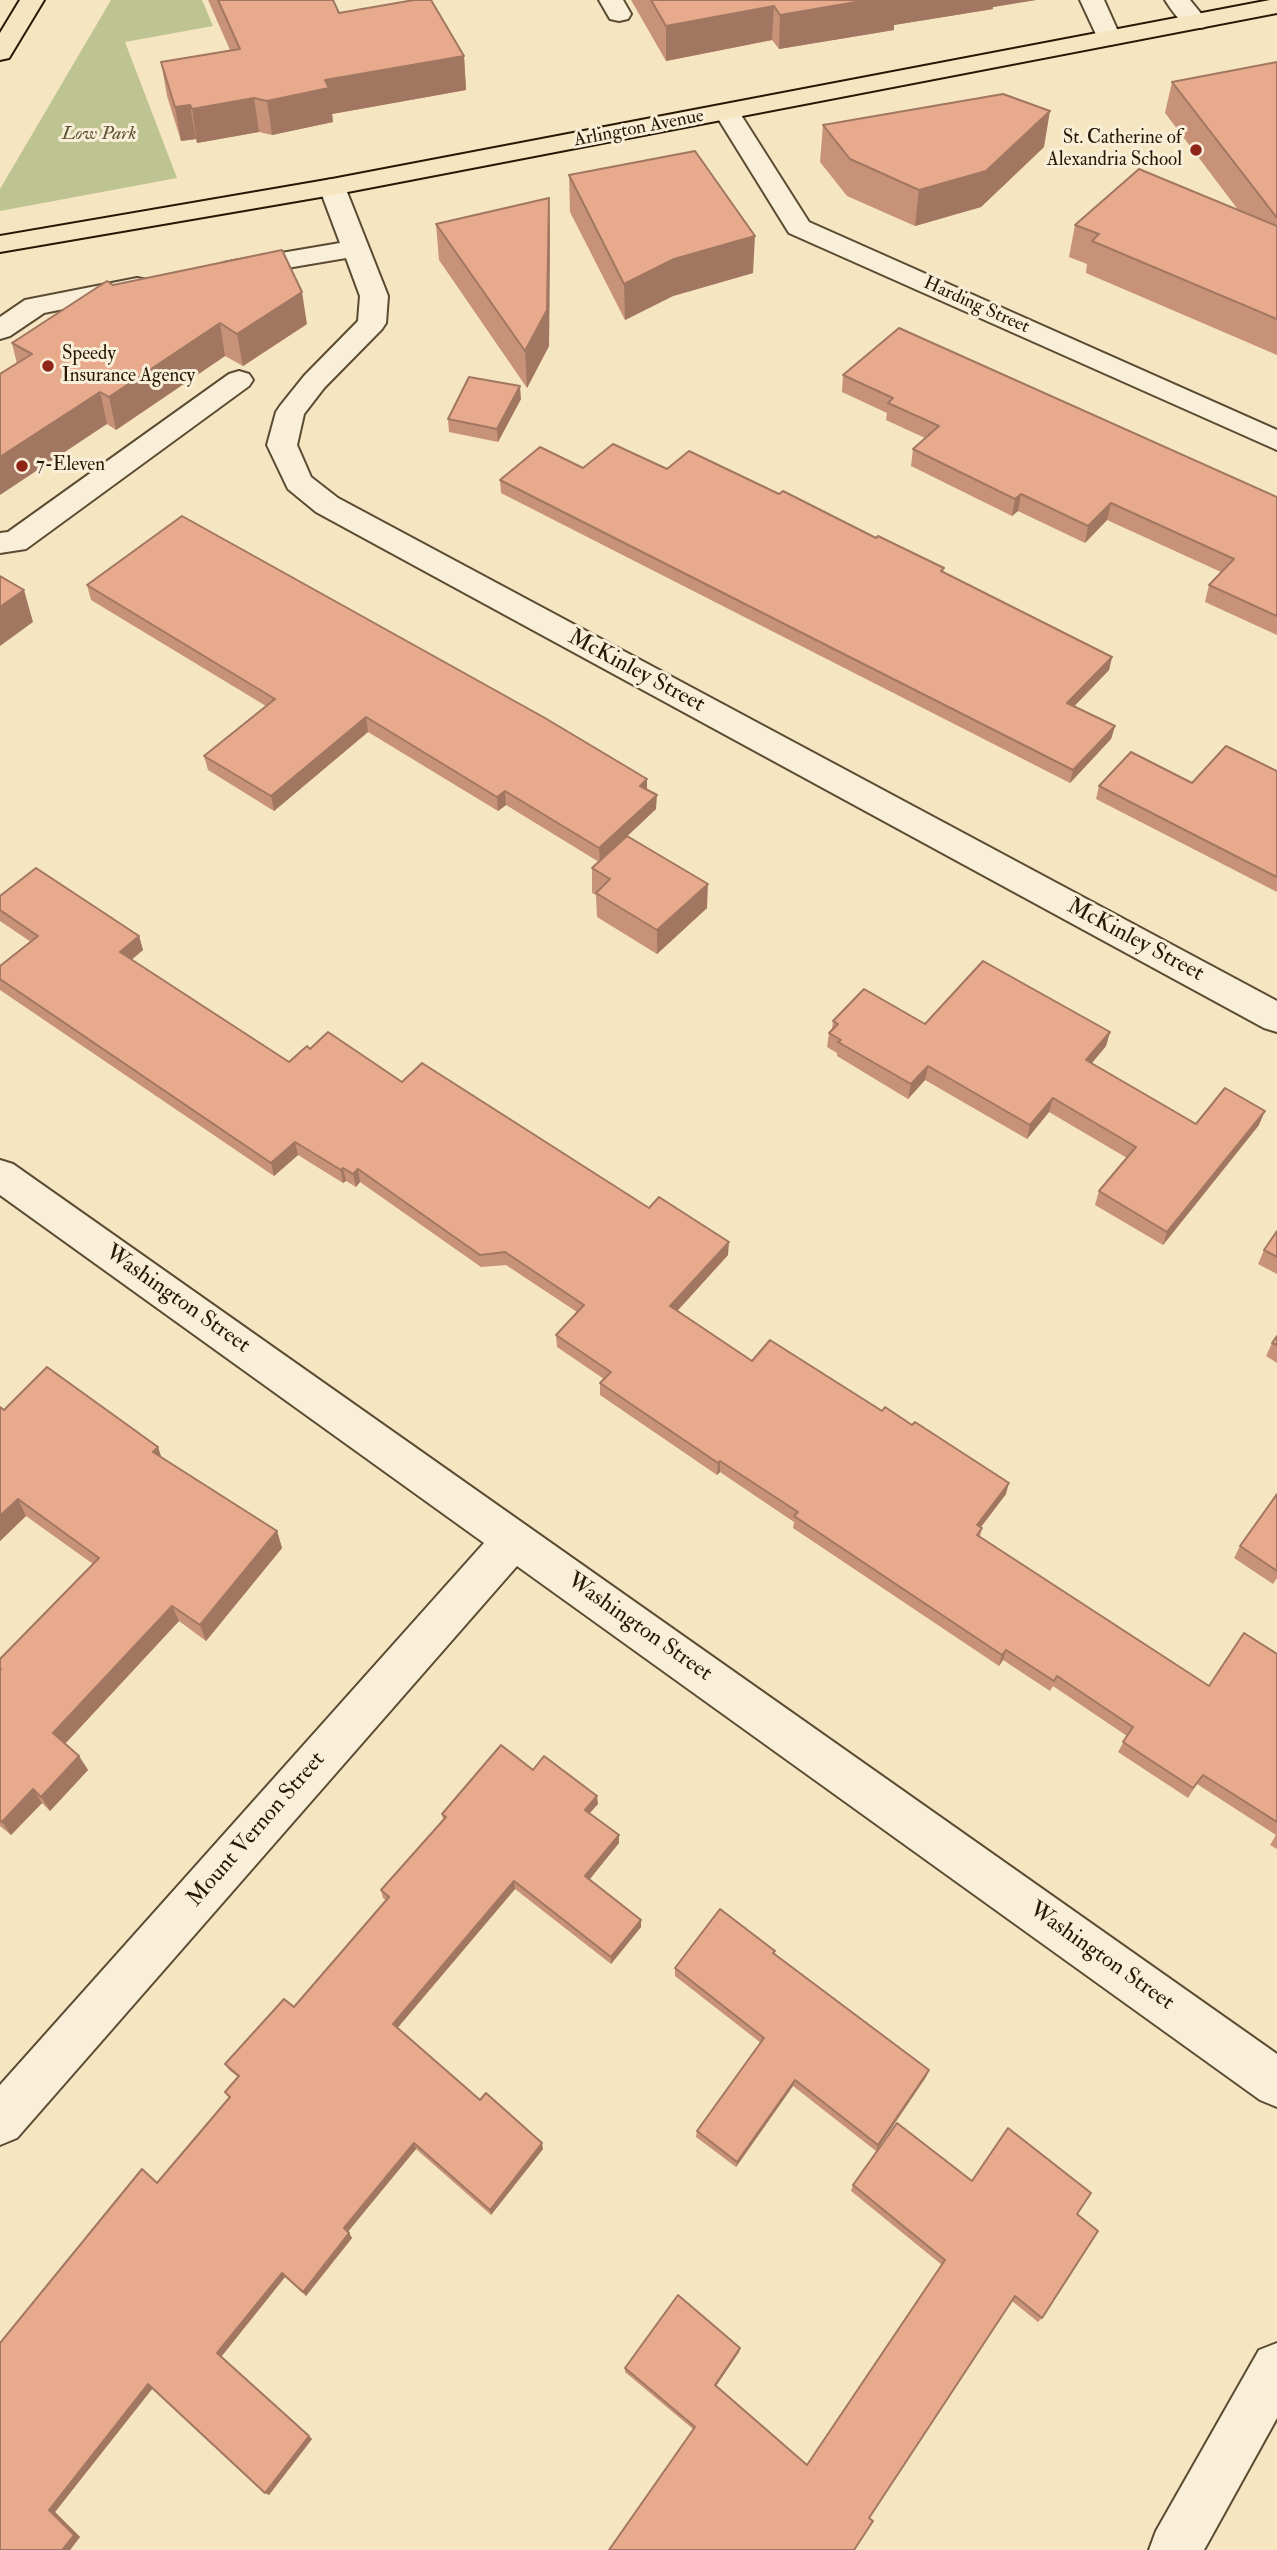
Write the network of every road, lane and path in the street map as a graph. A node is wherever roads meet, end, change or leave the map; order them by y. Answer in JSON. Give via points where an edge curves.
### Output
{"nodes":[{"id":1,"x":32,"y":0,"type":"edge"},
{"id":2,"x":1092,"y":0,"type":"edge"},
{"id":3,"x":1177,"y":0,"type":"edge"},
{"id":4,"x":1277,"y":6,"type":"edge"},
{"id":5,"x":1196,"y":22,"type":"junction"},
{"id":6,"x":1109,"y":38,"type":"junction"},
{"id":7,"x":0,"y":53,"type":"edge"},
{"id":8,"x":727,"y":112,"type":"junction"},
{"id":9,"x":332,"y":187,"type":"junction"},
{"id":10,"x":0,"y":244,"type":"edge"},
{"id":11,"x":356,"y":248,"type":"junction"},
{"id":12,"x":206,"y":274,"type":"edge"},
{"id":13,"x":165,"y":281,"type":"edge"},
{"id":14,"x":0,"y":330,"type":"edge"},
{"id":15,"x":239,"y":380,"type":"dead end"},
{"id":16,"x":1277,"y":441,"type":"edge"},
{"id":17,"x":0,"y":543,"type":"edge"},
{"id":18,"x":1277,"y":1018,"type":"edge"},
{"id":19,"x":0,"y":1175,"type":"edge"},
{"id":20,"x":514,"y":1539,"type":"junction"},
{"id":21,"x":1277,"y":2083,"type":"edge"},
{"id":22,"x":0,"y":2121,"type":"edge"},
{"id":23,"x":1277,"y":2368,"type":"edge"},
{"id":24,"x":1175,"y":2550,"type":"edge"}],
"edges":[{"from":1,"to":7,"type":"main road"},
{"from":2,"to":6,"type":"street"},
{"from":3,"to":5,"type":"street"},
{"from":4,"to":5,"type":"main road","name":"Arlington Avenue"},
{"from":5,"to":6,"type":"main road","name":"Arlington Avenue"},
{"from":6,"to":8,"type":"main road","name":"Arlington Avenue"},
{"from":8,"to":9,"type":"main road","name":"Arlington Avenue"},
{"from":8,"to":16,"type":"street","name":"Harding Street","via":[[799,227]]},
{"from":9,"to":10,"type":"main road","name":"Arlington Avenue"},
{"from":9,"to":11,"type":"street","name":"McKinley Street"},
{"from":11,"to":12,"type":"street"},
{"from":11,"to":18,"type":"street","name":"McKinley Street","via":[[374,296],[372,323],[290,412],[282,445],[299,482],[327,505]]},
{"from":13,"to":14,"type":"street","via":[[35,306]]},
{"from":15,"to":17,"type":"street","via":[[15,542]]},
{"from":19,"to":20,"type":"street","name":"Washington Street"},
{"from":20,"to":21,"type":"street","name":"Washington Street"},
{"from":20,"to":22,"type":"street","name":"Mount Vernon Street"},
{"from":23,"to":24,"type":"street"}]}
